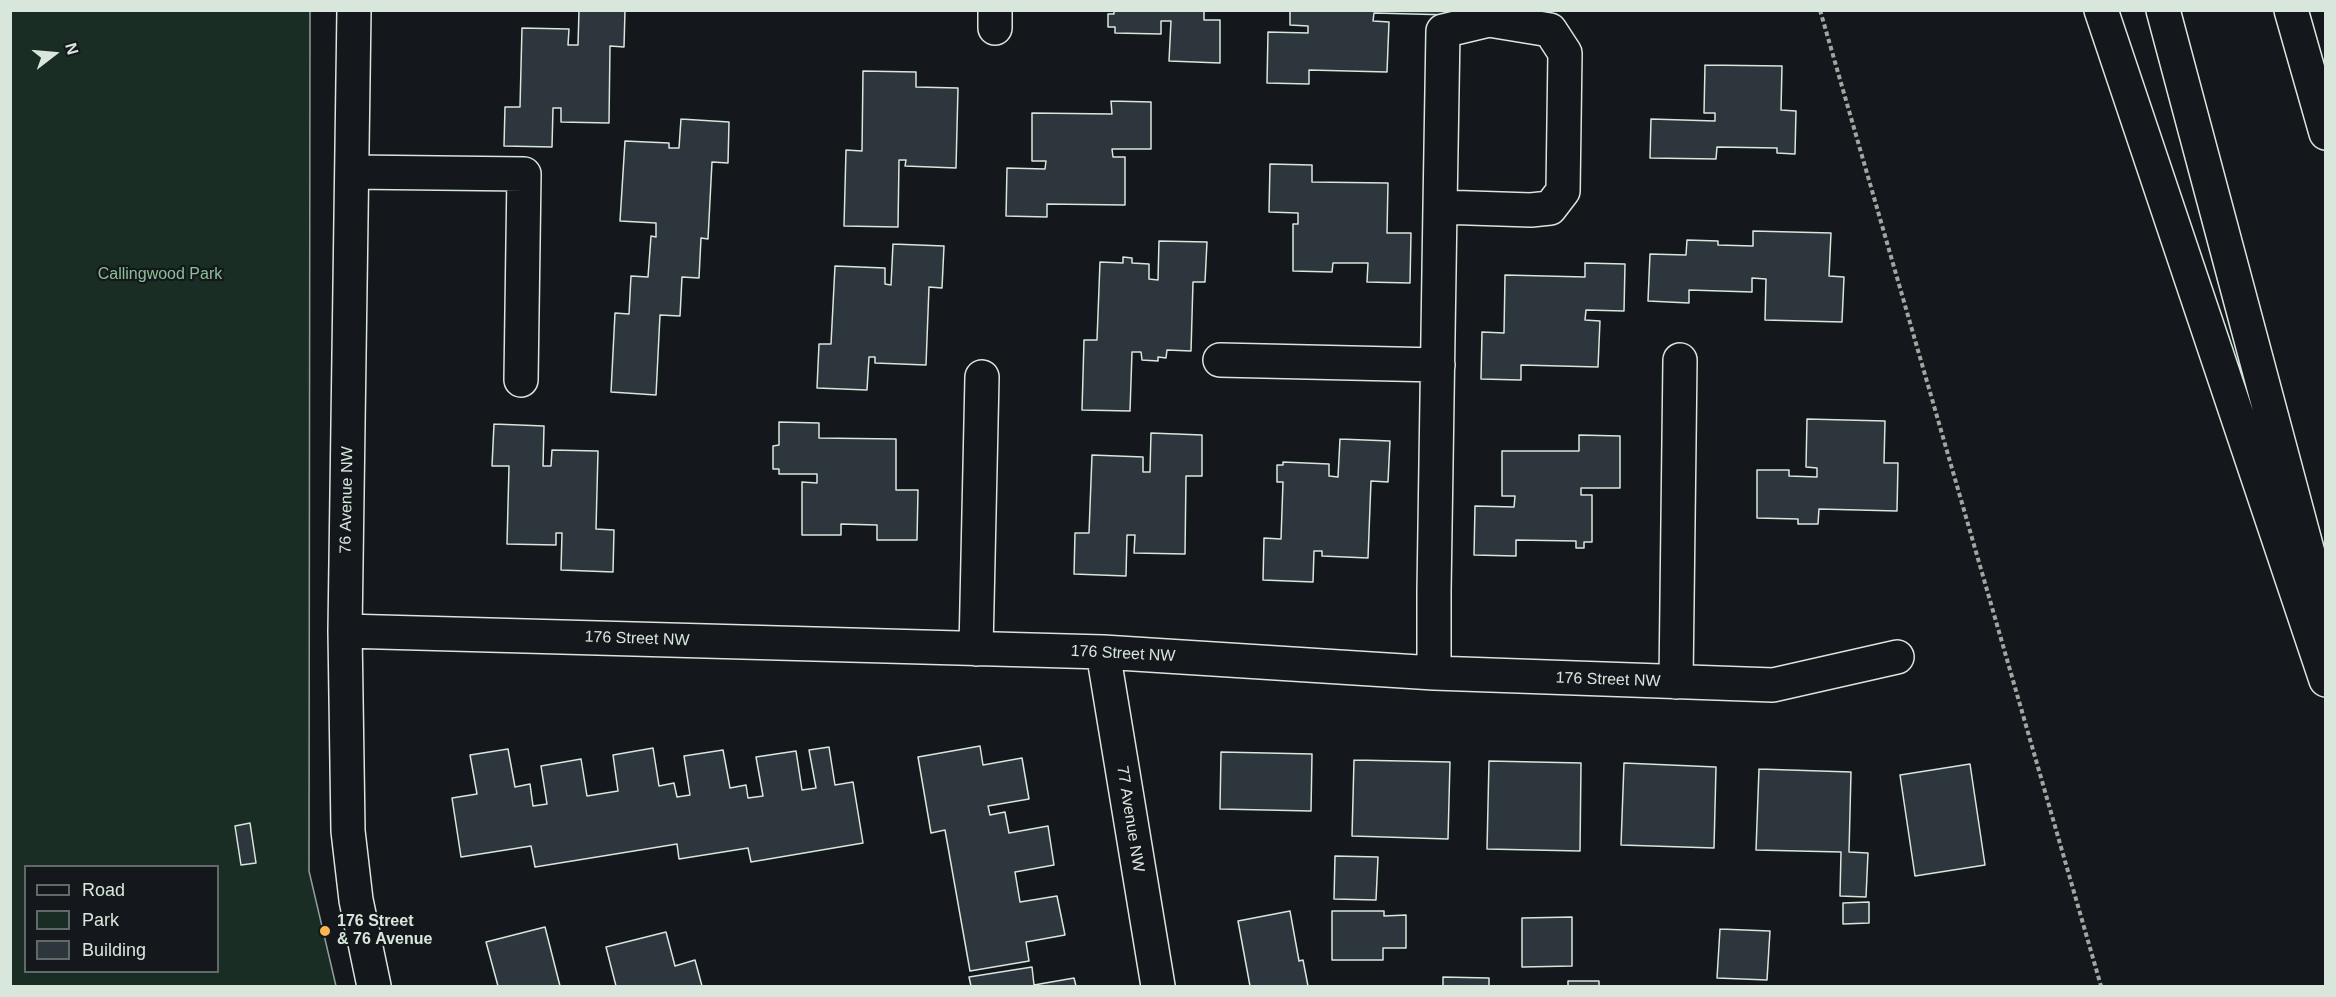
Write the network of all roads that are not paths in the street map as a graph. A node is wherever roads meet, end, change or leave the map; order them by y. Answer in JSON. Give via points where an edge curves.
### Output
{"nodes":[{"id":1,"x":354,"y":10,"type":"edge"},
{"id":2,"x":2101,"y":10,"type":"edge"},
{"id":3,"x":2163,"y":10,"type":"edge"},
{"id":4,"x":2291,"y":10,"type":"edge"},
{"id":5,"x":2325,"y":133,"type":"edge"},
{"id":6,"x":352,"y":172,"type":"junction"},
{"id":7,"x":1440,"y":207,"type":"junction"},
{"id":8,"x":1220,"y":360,"type":"dead end"},
{"id":9,"x":1680,"y":360,"type":"dead end"},
{"id":10,"x":1438,"y":365,"type":"junction"},
{"id":11,"x":982,"y":377,"type":"dead end"},
{"id":12,"x":521,"y":380,"type":"dead end"},
{"id":13,"x":2325,"y":617,"type":"edge"},
{"id":14,"x":345,"y":631,"type":"junction"},
{"id":15,"x":976,"y":649,"type":"junction"},
{"id":16,"x":1103,"y":652,"type":"junction"},
{"id":17,"x":1897,"y":657,"type":"dead end"},
{"id":18,"x":1434,"y":673,"type":"junction"},
{"id":19,"x":2325,"y":680,"type":"edge"},
{"id":20,"x":1676,"y":682,"type":"junction"},
{"id":21,"x":374,"y":987,"type":"edge"},
{"id":22,"x":1158,"y":987,"type":"edge"}],
"edges":[{"from":1,"to":6,"type":"main road","name":"76 Avenue NW"},
{"from":2,"to":19,"type":"main road"},
{"from":3,"to":13,"type":"main road"},
{"from":4,"to":5,"type":"main road"},
{"from":6,"to":12,"type":"main road","via":[[524,174]]},
{"from":6,"to":14,"type":"main road","name":"76 Avenue NW"},
{"from":7,"to":7,"type":"main road","via":[[1550,208],[1563,191],[1565,53],[1550,30],[1489,20],[1443,30]]},
{"from":7,"to":10,"type":"main road"},
{"from":8,"to":10,"type":"main road"},
{"from":9,"to":20,"type":"main road"},
{"from":10,"to":18,"type":"main road"},
{"from":11,"to":15,"type":"main road"},
{"from":14,"to":15,"type":"main road","name":"176 Street NW"},
{"from":14,"to":21,"type":"main road","name":"76 Avenue NW","via":[[348,831],[356,900]]},
{"from":15,"to":16,"type":"main road","name":"176 Street NW"},
{"from":16,"to":18,"type":"main road","name":"176 Street NW"},
{"from":16,"to":22,"type":"main road","name":"77 Avenue NW"},
{"from":17,"to":20,"type":"main road","name":"176 Street NW","via":[[1773,685]]},
{"from":18,"to":20,"type":"main road","name":"176 Street NW"}]}
